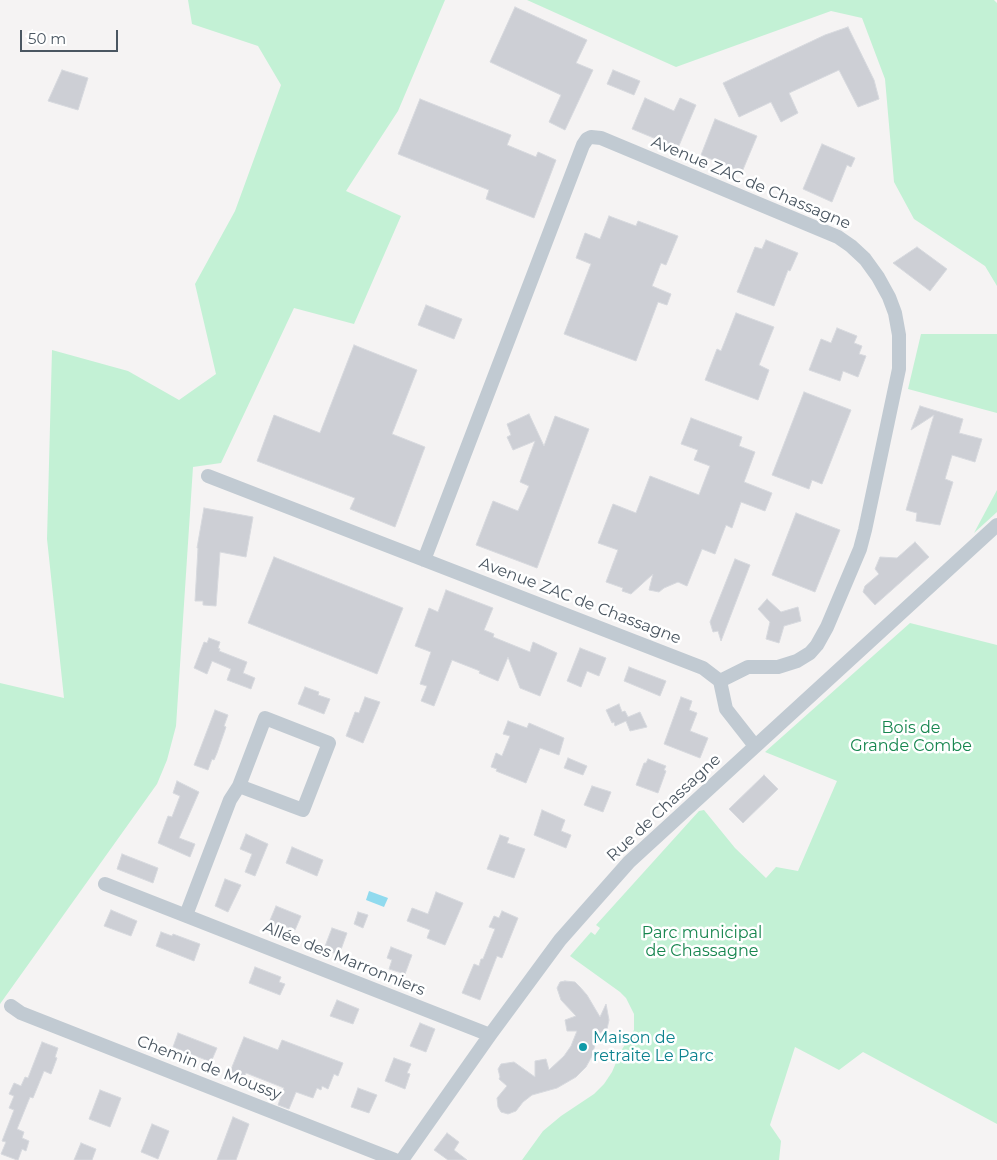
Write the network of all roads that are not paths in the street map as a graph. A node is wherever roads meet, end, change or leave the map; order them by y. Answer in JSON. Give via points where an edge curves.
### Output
{"nodes":[{"id":1,"x":208,"y":476,"type":"dead end"},
{"id":2,"x":997,"y":524,"type":"edge"},
{"id":3,"x":424,"y":560,"type":"junction"},
{"id":4,"x":720,"y":681,"type":"junction"},
{"id":5,"x":755,"y":746,"type":"junction"},
{"id":6,"x":238,"y":786,"type":"junction"},
{"id":7,"x":105,"y":884,"type":"dead end"},
{"id":8,"x":186,"y":915,"type":"junction"},
{"id":9,"x":11,"y":1006,"type":"dead end"},
{"id":10,"x":490,"y":1035,"type":"junction"},
{"id":11,"x":395,"y":1160,"type":"edge"},
{"id":12,"x":402,"y":1160,"type":"edge"}],
"edges":[{"from":1,"to":3,"type":"street","name":"Avenue ZAC de Chassagne"},
{"from":2,"to":5,"type":"street","name":"Rue de Chassagne"},
{"from":3,"to":4,"type":"street","name":"Avenue ZAC de Chassagne","via":[[703,668]]},
{"from":3,"to":4,"type":"street","name":"Avenue ZAC de Chassagne","via":[[583,145],[591,137],[601,138],[838,237],[865,259],[878,277],[889,296],[900,335],[899,369],[865,530],[827,627],[817,646],[797,661],[778,667],[748,667]]},
{"from":4,"to":5,"type":"street","via":[[726,709]]},
{"from":5,"to":10,"type":"street","name":"Rue de Chassagne","via":[[629,862],[560,940]]},
{"from":6,"to":6,"type":"street","via":[[265,718],[329,743],[303,810]]},
{"from":6,"to":8,"type":"street"},
{"from":7,"to":8,"type":"street","name":"Allée des Marronniers"},
{"from":8,"to":10,"type":"street","name":"Allée des Marronniers"},
{"from":9,"to":11,"type":"street","name":"Chemin de Moussy","via":[[30,1017]]},
{"from":10,"to":12,"type":"street","name":"Rue de Chassagne"}]}
